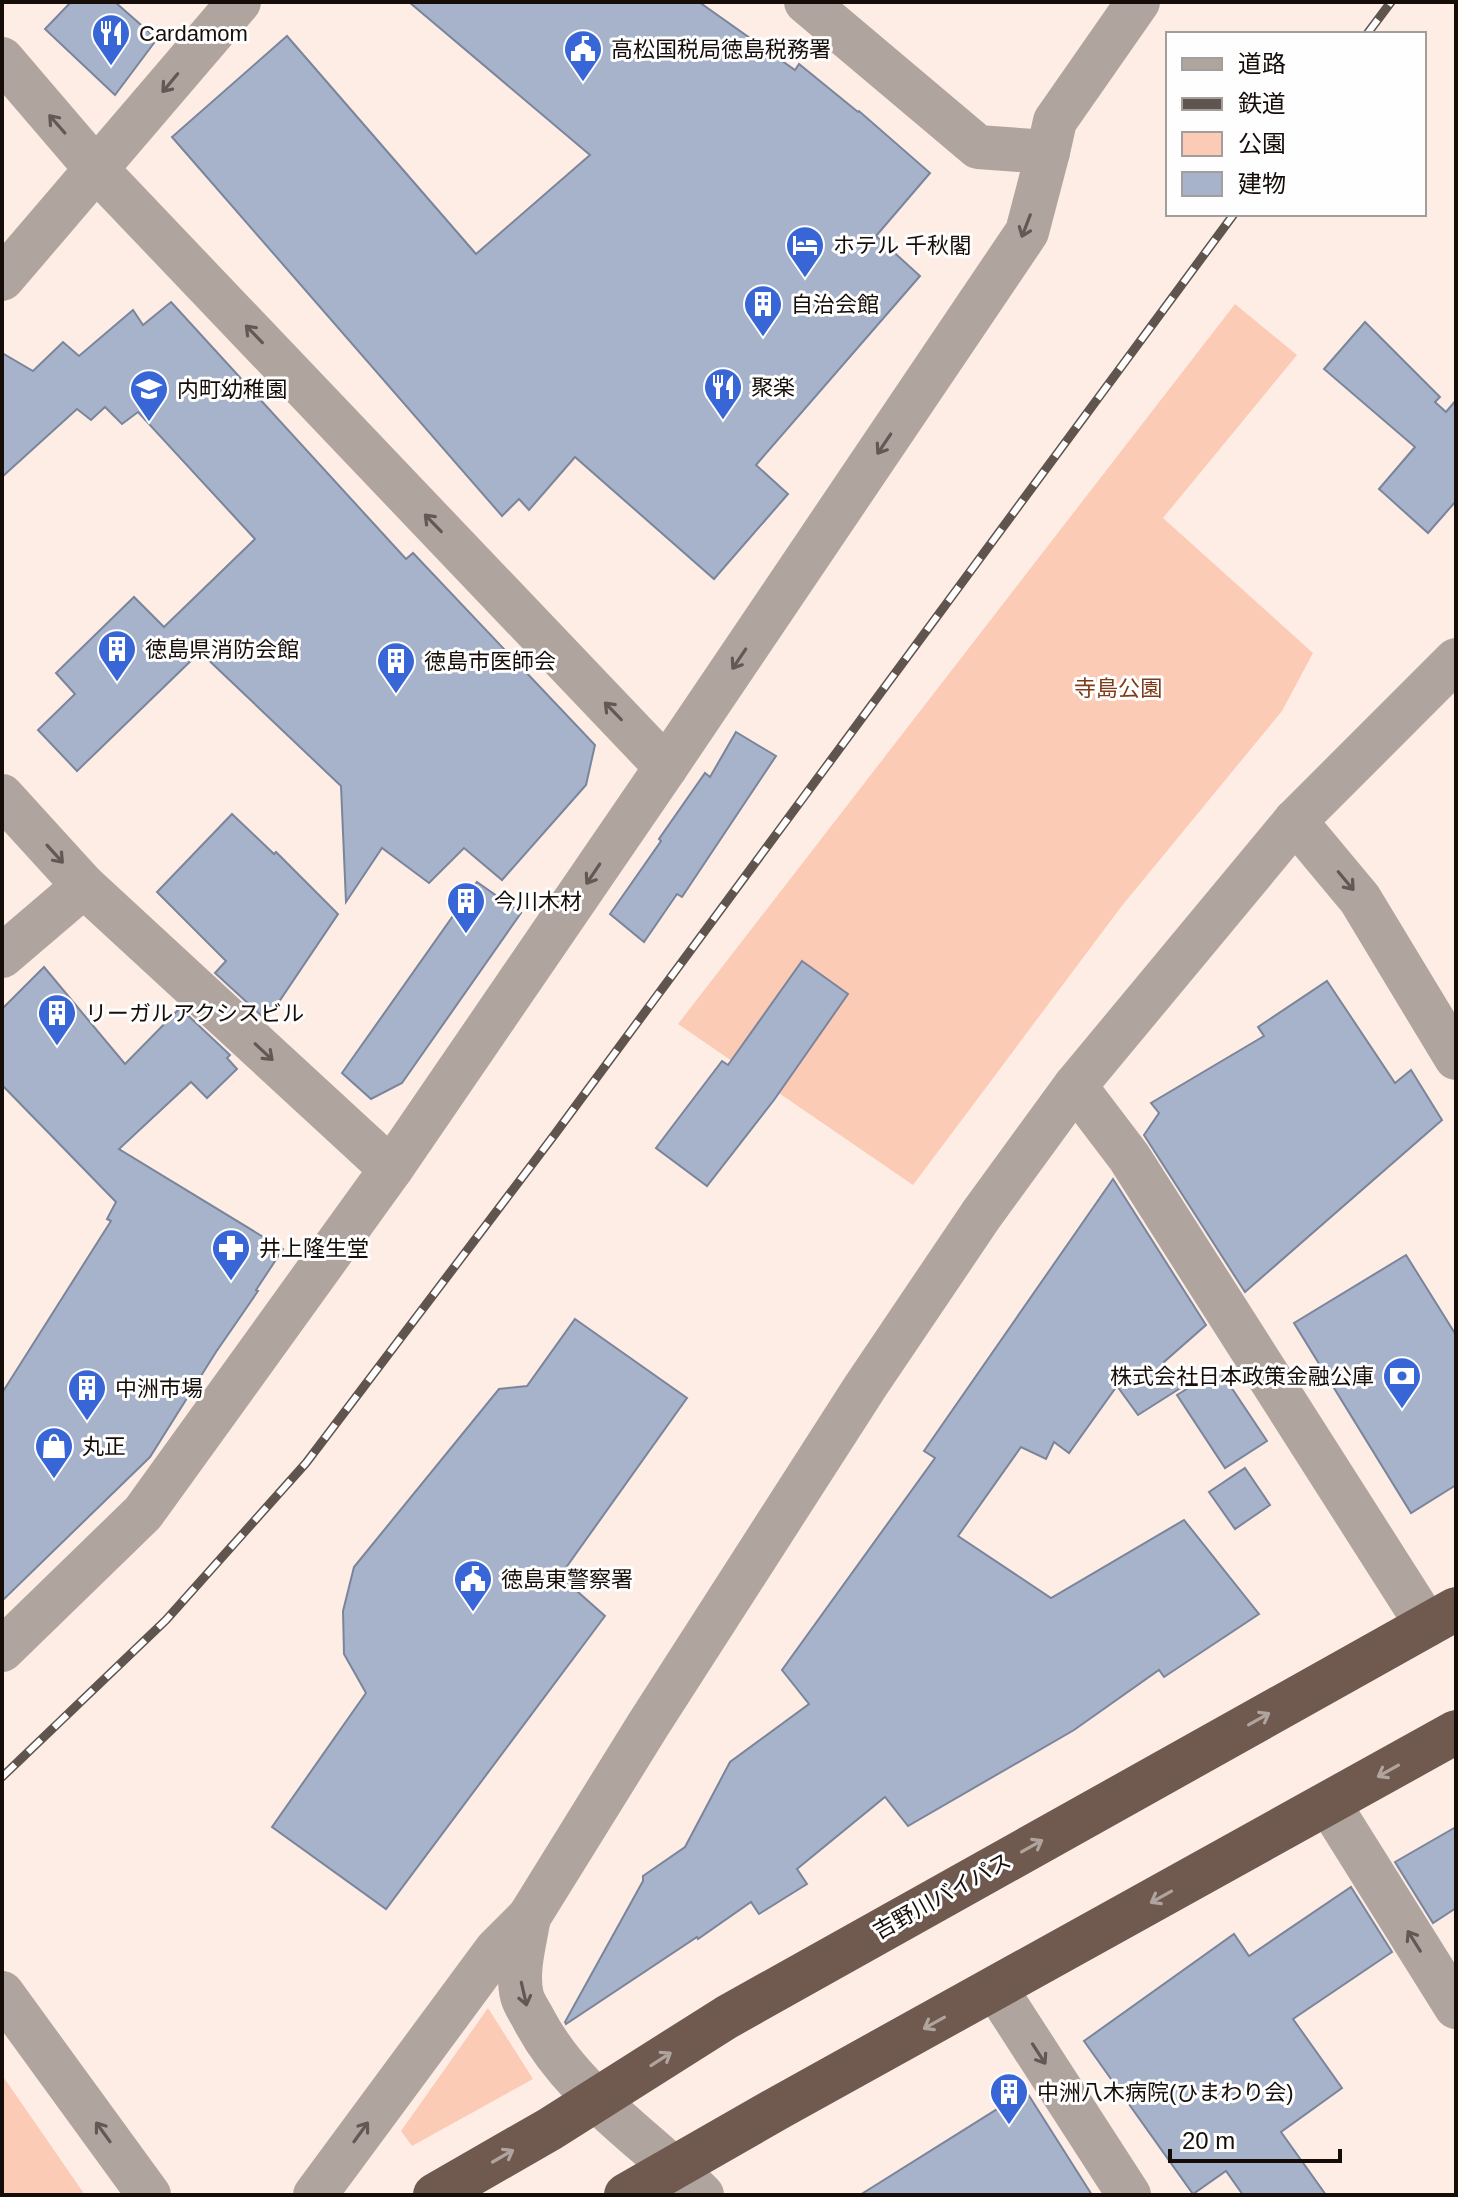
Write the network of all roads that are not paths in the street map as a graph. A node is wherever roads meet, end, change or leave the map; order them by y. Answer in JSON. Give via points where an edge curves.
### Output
{"nodes":[{"id":1,"x":239,"y":2,"type":"edge"},
{"id":2,"x":806,"y":2,"type":"edge"},
{"id":3,"x":1138,"y":2,"type":"edge"},
{"id":4,"x":2,"y":59,"type":"edge"},
{"id":5,"x":1048,"y":152,"type":"junction"},
{"id":6,"x":97,"y":170,"type":"junction"},
{"id":7,"x":2,"y":279,"type":"edge"},
{"id":8,"x":1456,"y":660,"type":"edge"},
{"id":9,"x":666,"y":767,"type":"junction"},
{"id":10,"x":2,"y":796,"type":"edge"},
{"id":11,"x":1295,"y":821,"type":"junction"},
{"id":12,"x":84,"y":886,"type":"junction"},
{"id":13,"x":2,"y":956,"type":"edge"},
{"id":14,"x":1456,"y":1058,"type":"edge"},
{"id":15,"x":1075,"y":1086,"type":"junction"},
{"id":16,"x":391,"y":1169,"type":"junction"},
{"id":17,"x":1442,"y":1617,"type":"edge"},
{"id":18,"x":2,"y":1650,"type":"edge"},
{"id":19,"x":1456,"y":1732,"type":"edge"},
{"id":20,"x":1329,"y":1804,"type":"junction"},
{"id":21,"x":529,"y":1917,"type":"junction"},
{"id":22,"x":996,"y":1989,"type":"junction"},
{"id":23,"x":2,"y":1993,"type":"edge"},
{"id":24,"x":1456,"y":2007,"type":"edge"},
{"id":25,"x":595,"y":2101,"type":"junction"},
{"id":26,"x":688,"y":2181,"type":"edge"},
{"id":27,"x":149,"y":2195,"type":"edge"},
{"id":28,"x":315,"y":2195,"type":"edge"},
{"id":29,"x":435,"y":2195,"type":"edge"},
{"id":30,"x":626,"y":2195,"type":"edge"},
{"id":31,"x":1129,"y":2195,"type":"edge"}],
"edges":[{"from":1,"to":6,"type":"street","one_way":true},
{"from":2,"to":5,"type":"street","via":[[978,147]]},
{"from":3,"to":5,"type":"street","via":[[1055,121]]},
{"from":6,"to":4,"type":"street","one_way":true},
{"from":5,"to":9,"type":"street","one_way":true,"via":[[1027,232]]},
{"from":6,"to":7,"type":"street"},
{"from":9,"to":6,"type":"street","one_way":true},
{"from":8,"to":11,"type":"street"},
{"from":9,"to":16,"type":"street","one_way":true},
{"from":10,"to":12,"type":"street","one_way":true},
{"from":11,"to":14,"type":"street","one_way":true,"via":[[1360,899]]},
{"from":11,"to":15,"type":"street"},
{"from":12,"to":13,"type":"street"},
{"from":12,"to":16,"type":"street","one_way":true},
{"from":15,"to":17,"type":"street","via":[[1129,1157]]},
{"from":15,"to":21,"type":"street","via":[[865,1387]]},
{"from":16,"to":18,"type":"street","via":[[143,1513]]},
{"from":25,"to":17,"type":"highway","name":"吉野川バイパス","one_way":true,"via":[[727,2017]]},
{"from":19,"to":20,"type":"highway","one_way":true},
{"from":20,"to":22,"type":"highway","one_way":true},
{"from":24,"to":20,"type":"street","one_way":true},
{"from":21,"to":25,"type":"street","one_way":true,"via":[[522,1997],[543,2039]]},
{"from":28,"to":21,"type":"street","one_way":true,"via":[[496,1950]]},
{"from":22,"to":26,"type":"highway","one_way":true,"via":[[780,2107]]},
{"from":22,"to":31,"type":"street","one_way":true},
{"from":27,"to":23,"type":"street","one_way":true},
{"from":25,"to":26,"type":"street"},
{"from":29,"to":25,"type":"highway","name":"吉野川バイパス","one_way":true},
{"from":26,"to":30,"type":"highway"}]}
